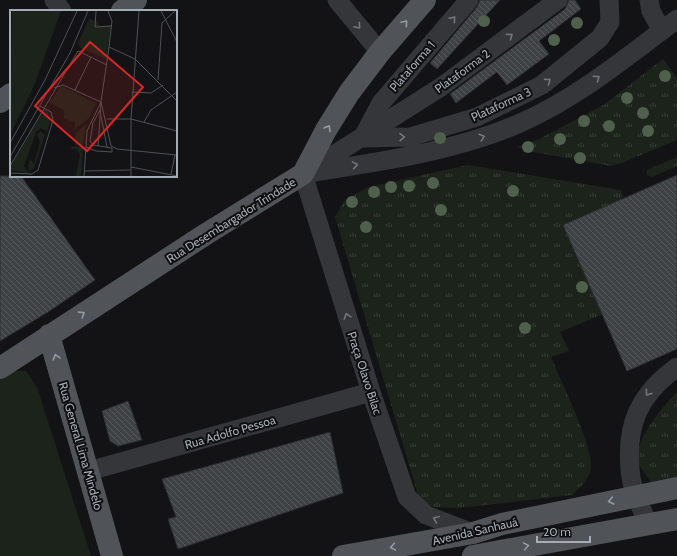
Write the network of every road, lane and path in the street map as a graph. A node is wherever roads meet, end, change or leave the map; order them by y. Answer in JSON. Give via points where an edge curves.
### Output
{"nodes":[{"id":1,"x":54,"y":0,"type":"edge"},
{"id":2,"x":136,"y":0,"type":"edge"},
{"id":3,"x":337,"y":0,"type":"edge"},
{"id":4,"x":425,"y":0,"type":"edge"},
{"id":5,"x":469,"y":0,"type":"edge"},
{"id":6,"x":558,"y":0,"type":"edge"},
{"id":7,"x":609,"y":0,"type":"edge"},
{"id":8,"x":650,"y":0,"type":"edge"},
{"id":9,"x":61,"y":10,"type":"edge"},
{"id":10,"x":123,"y":10,"type":"edge"},
{"id":11,"x":677,"y":19,"type":"edge"},
{"id":12,"x":662,"y":31,"type":"junction"},
{"id":13,"x":380,"y":52,"type":"junction"},
{"id":14,"x":10,"y":95,"type":"edge"},
{"id":15,"x":0,"y":102,"type":"edge"},
{"id":16,"x":363,"y":138,"type":"junction"},
{"id":17,"x":303,"y":174,"type":"junction"},
{"id":18,"x":49,"y":336,"type":"junction"},
{"id":19,"x":677,"y":367,"type":"edge"},
{"id":20,"x":0,"y":368,"type":"edge"},
{"id":21,"x":371,"y":392,"type":"junction"},
{"id":22,"x":89,"y":471,"type":"junction"},
{"id":23,"x":677,"y":488,"type":"edge"},
{"id":24,"x":636,"y":496,"type":"junction"},
{"id":25,"x":677,"y":519,"type":"edge"},
{"id":26,"x":648,"y":524,"type":"junction"},
{"id":27,"x":472,"y":534,"type":"junction"},
{"id":28,"x":112,"y":556,"type":"edge"},
{"id":29,"x":343,"y":556,"type":"edge"},
{"id":30,"x":473,"y":556,"type":"edge"}],
"edges":[{"from":1,"to":9,"type":"street"},
{"from":2,"to":10,"type":"main road"},
{"from":3,"to":13,"type":"street","one_way":true},
{"from":13,"to":4,"type":"main road","name":"Rua Desembargador Trindade","one_way":true},
{"from":16,"to":5,"type":"street","name":"Plataforma 1","one_way":true,"via":[[381,103]]},
{"from":16,"to":6,"type":"street","name":"Plataforma 2","one_way":true,"via":[[441,87]]},
{"from":16,"to":7,"type":"street","name":"Plataforma 3","one_way":true,"via":[[410,137],[477,117],[542,85],[600,38],[610,22]]},
{"from":8,"to":12,"type":"street","via":[[651,11]]},
{"from":11,"to":12,"type":"street"},
{"from":17,"to":12,"type":"street","one_way":true,"via":[[464,143],[518,124],[584,88]]},
{"from":17,"to":13,"type":"main road","name":"Rua Desembargador Trindade","one_way":true,"via":[[349,93]]},
{"from":14,"to":15,"type":"main road"},
{"from":16,"to":17,"type":"street","name":"Plataforma 2"},
{"from":18,"to":17,"type":"main road","name":"Rua Desembargador Trindade","one_way":true},
{"from":21,"to":17,"type":"street","name":"Praça Olavo Bilac","one_way":true},
{"from":18,"to":20,"type":"main road","name":"Rua Desembargador Trindade"},
{"from":22,"to":18,"type":"main road","name":"Rua General Lima Mindelo","one_way":true},
{"from":19,"to":24,"type":"street","one_way":true,"via":[[649,390],[637,410],[632,426],[630,470]]},
{"from":21,"to":22,"type":"street","name":"Rua Adolfo Pessoa"},
{"from":27,"to":21,"type":"street","name":"Praça Olavo Bilac","one_way":true,"via":[[426,515],[407,497]]},
{"from":22,"to":28,"type":"main road","name":"Rua General Lima Mindelo"},
{"from":23,"to":24,"type":"main road","name":"Avenida Sanhauá"},
{"from":24,"to":26,"type":"street"},
{"from":24,"to":27,"type":"main road","name":"Avenida Sanhauá","one_way":true,"via":[[502,524]]},
{"from":25,"to":26,"type":"main road","name":"Avenida Sanhauá"},
{"from":30,"to":26,"type":"main road","name":"Avenida Sanhauá","one_way":true},
{"from":27,"to":29,"type":"main road","name":"Avenida Sanhauá","one_way":true}]}
